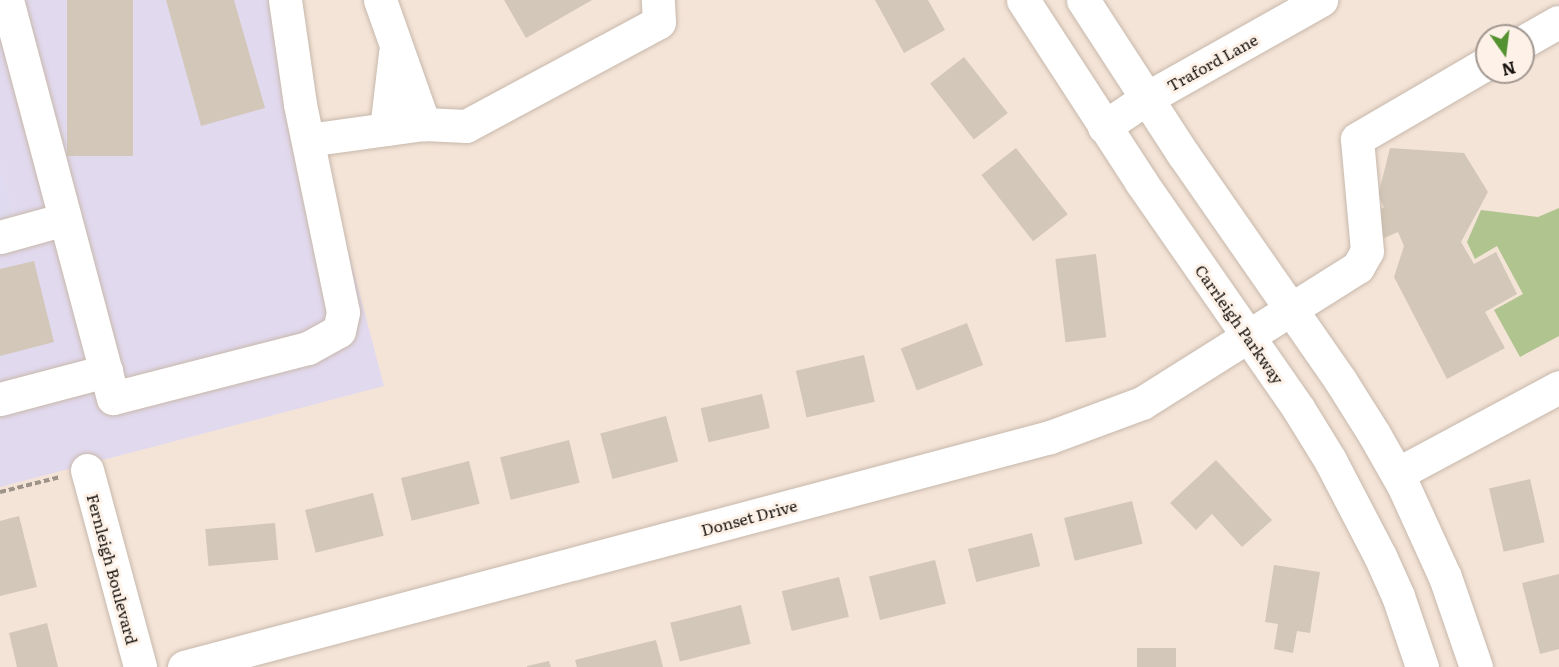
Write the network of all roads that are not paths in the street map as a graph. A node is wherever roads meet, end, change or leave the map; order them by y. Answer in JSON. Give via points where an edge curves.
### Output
{"nodes":[{"id":1,"x":7,"y":0,"type":"edge"},
{"id":2,"x":285,"y":0,"type":"edge"},
{"id":3,"x":380,"y":0,"type":"edge"},
{"id":4,"x":658,"y":0,"type":"edge"},
{"id":5,"x":1023,"y":0,"type":"edge"},
{"id":6,"x":1083,"y":0,"type":"edge"},
{"id":7,"x":1321,"y":0,"type":"edge"},
{"id":8,"x":1554,"y":15,"type":"edge"},
{"id":9,"x":1535,"y":32,"type":"edge"},
{"id":10,"x":395,"y":48,"type":"junction"},
{"id":11,"x":1475,"y":70,"type":"edge"},
{"id":12,"x":1147,"y":98,"type":"junction"},
{"id":13,"x":424,"y":124,"type":"junction"},
{"id":14,"x":1104,"y":127,"type":"junction"},
{"id":15,"x":386,"y":129,"type":"junction"},
{"id":16,"x":308,"y":140,"type":"junction"},
{"id":17,"x":65,"y":219,"type":"junction"},
{"id":18,"x":0,"y":237,"type":"edge"},
{"id":19,"x":1290,"y":308,"type":"junction"},
{"id":20,"x":1247,"y":336,"type":"junction"},
{"id":21,"x":106,"y":370,"type":"junction"},
{"id":22,"x":1559,"y":387,"type":"edge"},
{"id":23,"x":0,"y":399,"type":"edge"},
{"id":24,"x":87,"y":470,"type":"road end"},
{"id":25,"x":1397,"y":474,"type":"junction"},
{"id":26,"x":140,"y":667,"type":"edge"},
{"id":27,"x":184,"y":667,"type":"edge"},
{"id":28,"x":1422,"y":667,"type":"edge"},
{"id":29,"x":1476,"y":667,"type":"edge"}],
"edges":[{"from":1,"to":17,"type":"street"},
{"from":2,"to":16,"type":"street"},
{"from":3,"to":10,"type":"street"},
{"from":4,"to":13,"type":"street","via":[[659,22],[466,126]]},
{"from":5,"to":14,"type":"street","name":"Carrleigh Parkway"},
{"from":6,"to":12,"type":"street"},
{"from":7,"to":12,"type":"street","name":"Traford Lane"},
{"from":8,"to":9,"type":"street"},
{"from":10,"to":13,"type":"street"},
{"from":10,"to":15,"type":"street"},
{"from":11,"to":19,"type":"street","name":"Donset Drive","via":[[1357,139],[1367,251],[1358,267]]},
{"from":12,"to":14,"type":"street","name":"Traford Lane"},
{"from":12,"to":19,"type":"street"},
{"from":13,"to":15,"type":"street"},
{"from":14,"to":20,"type":"street","name":"Carrleigh Parkway"},
{"from":15,"to":16,"type":"street"},
{"from":16,"to":21,"type":"street","via":[[343,312],[339,331],[308,348],[113,398]]},
{"from":17,"to":18,"type":"street"},
{"from":17,"to":21,"type":"street"},
{"from":19,"to":20,"type":"street","name":"Donset Drive"},
{"from":19,"to":25,"type":"street","via":[[1341,380]]},
{"from":20,"to":27,"type":"street","name":"Donset Drive","via":[[1142,403],[1084,426]]},
{"from":20,"to":28,"type":"street","name":"Carrleigh Parkway","via":[[1298,408],[1358,509],[1398,596]]},
{"from":21,"to":23,"type":"street"},
{"from":22,"to":25,"type":"street"},
{"from":24,"to":26,"type":"street","name":"Fernleigh Boulevard"},
{"from":25,"to":29,"type":"street","via":[[1445,577]]}]}
